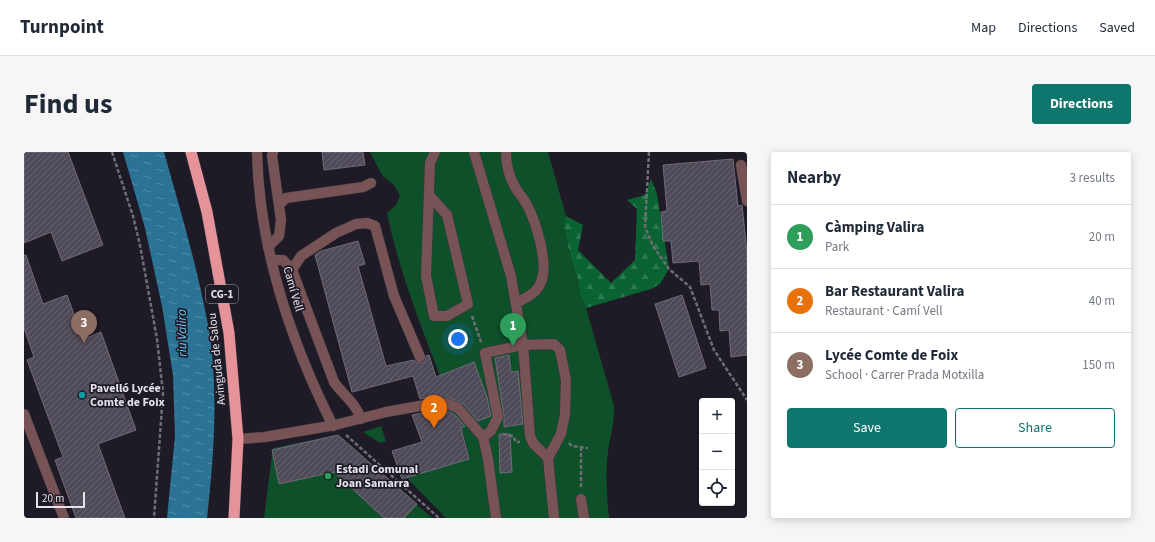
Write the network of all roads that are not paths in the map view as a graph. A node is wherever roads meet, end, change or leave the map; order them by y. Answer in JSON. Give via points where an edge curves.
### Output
{"nodes":[{"id":1,"x":191,"y":152,"type":"edge"},
{"id":2,"x":257,"y":152,"type":"edge"},
{"id":3,"x":273,"y":152,"type":"edge"},
{"id":4,"x":435,"y":152,"type":"edge"},
{"id":5,"x":474,"y":152,"type":"edge"},
{"id":6,"x":506,"y":152,"type":"edge"},
{"id":7,"x":741,"y":165,"type":"dead end"},
{"id":8,"x":371,"y":183,"type":"dead end"},
{"id":9,"x":430,"y":196,"type":"junction"},
{"id":10,"x":747,"y":201,"type":"edge"},
{"id":11,"x":279,"y":205,"type":"junction"},
{"id":12,"x":268,"y":247,"type":"junction"},
{"id":13,"x":271,"y":260,"type":"junction"},
{"id":14,"x":292,"y":270,"type":"junction"},
{"id":15,"x":516,"y":303,"type":"junction"},
{"id":16,"x":523,"y":345,"type":"junction"},
{"id":17,"x":420,"y":357,"type":"dead end"},
{"id":18,"x":24,"y":414,"type":"edge"},
{"id":19,"x":361,"y":419,"type":"junction"},
{"id":20,"x":334,"y":426,"type":"junction"},
{"id":21,"x":483,"y":437,"type":"junction"},
{"id":22,"x":238,"y":439,"type":"junction"},
{"id":23,"x":548,"y":458,"type":"junction"},
{"id":24,"x":581,"y":499,"type":"road end"},
{"id":25,"x":64,"y":518,"type":"edge"},
{"id":26,"x":234,"y":518,"type":"edge"},
{"id":27,"x":496,"y":518,"type":"edge"},
{"id":28,"x":554,"y":518,"type":"edge"},
{"id":29,"x":584,"y":518,"type":"edge"}],
"edges":[{"from":1,"to":22,"type":"highway","name":"Avinguda de Salou","number":"CG-1","via":[[207,212],[229,333]]},
{"from":2,"to":12,"type":"street","name":"Camí Vell","via":[[262,219]]},
{"from":3,"to":11,"type":"street"},
{"from":4,"to":9,"type":"street","via":[[430,163]]},
{"from":5,"to":15,"type":"street","via":[[511,276]]},
{"from":6,"to":15,"type":"street","via":[[506,169],[527,203],[543,261],[541,282],[531,296]]},
{"from":7,"to":10,"type":"street"},
{"from":8,"to":11,"type":"street","via":[[363,187],[286,198]]},
{"from":9,"to":9,"type":"street","via":[[426,276],[434,316],[447,316],[468,304],[447,215]]},
{"from":11,"to":12,"type":"street","via":[[279,236]]},
{"from":12,"to":13,"type":"street","name":"Camí Vell"},
{"from":13,"to":14,"type":"street","via":[[283,260]]},
{"from":13,"to":20,"type":"street","name":"Camí Vell","via":[[299,352]]},
{"from":14,"to":17,"type":"street","via":[[301,256],[336,233],[356,224],[367,223],[375,226],[394,296]]},
{"from":14,"to":19,"type":"street","via":[[334,382],[344,396],[353,402]]},
{"from":15,"to":16,"type":"street"},
{"from":16,"to":21,"type":"street","via":[[485,352],[498,417],[491,431]]},
{"from":16,"to":23,"type":"street","via":[[530,436],[532,443]]},
{"from":16,"to":23,"type":"street","via":[[554,344],[560,350],[566,380],[564,414],[561,434]]},
{"from":18,"to":25,"type":"street"},
{"from":19,"to":20,"type":"street"},
{"from":19,"to":21,"type":"street","via":[[442,402],[458,408]]},
{"from":20,"to":22,"type":"street"},
{"from":21,"to":27,"type":"street"},
{"from":22,"to":26,"type":"highway","name":"Avinguda de Salou","number":"CG-1"},
{"from":23,"to":28,"type":"street"},
{"from":24,"to":29,"type":"street"}]}
